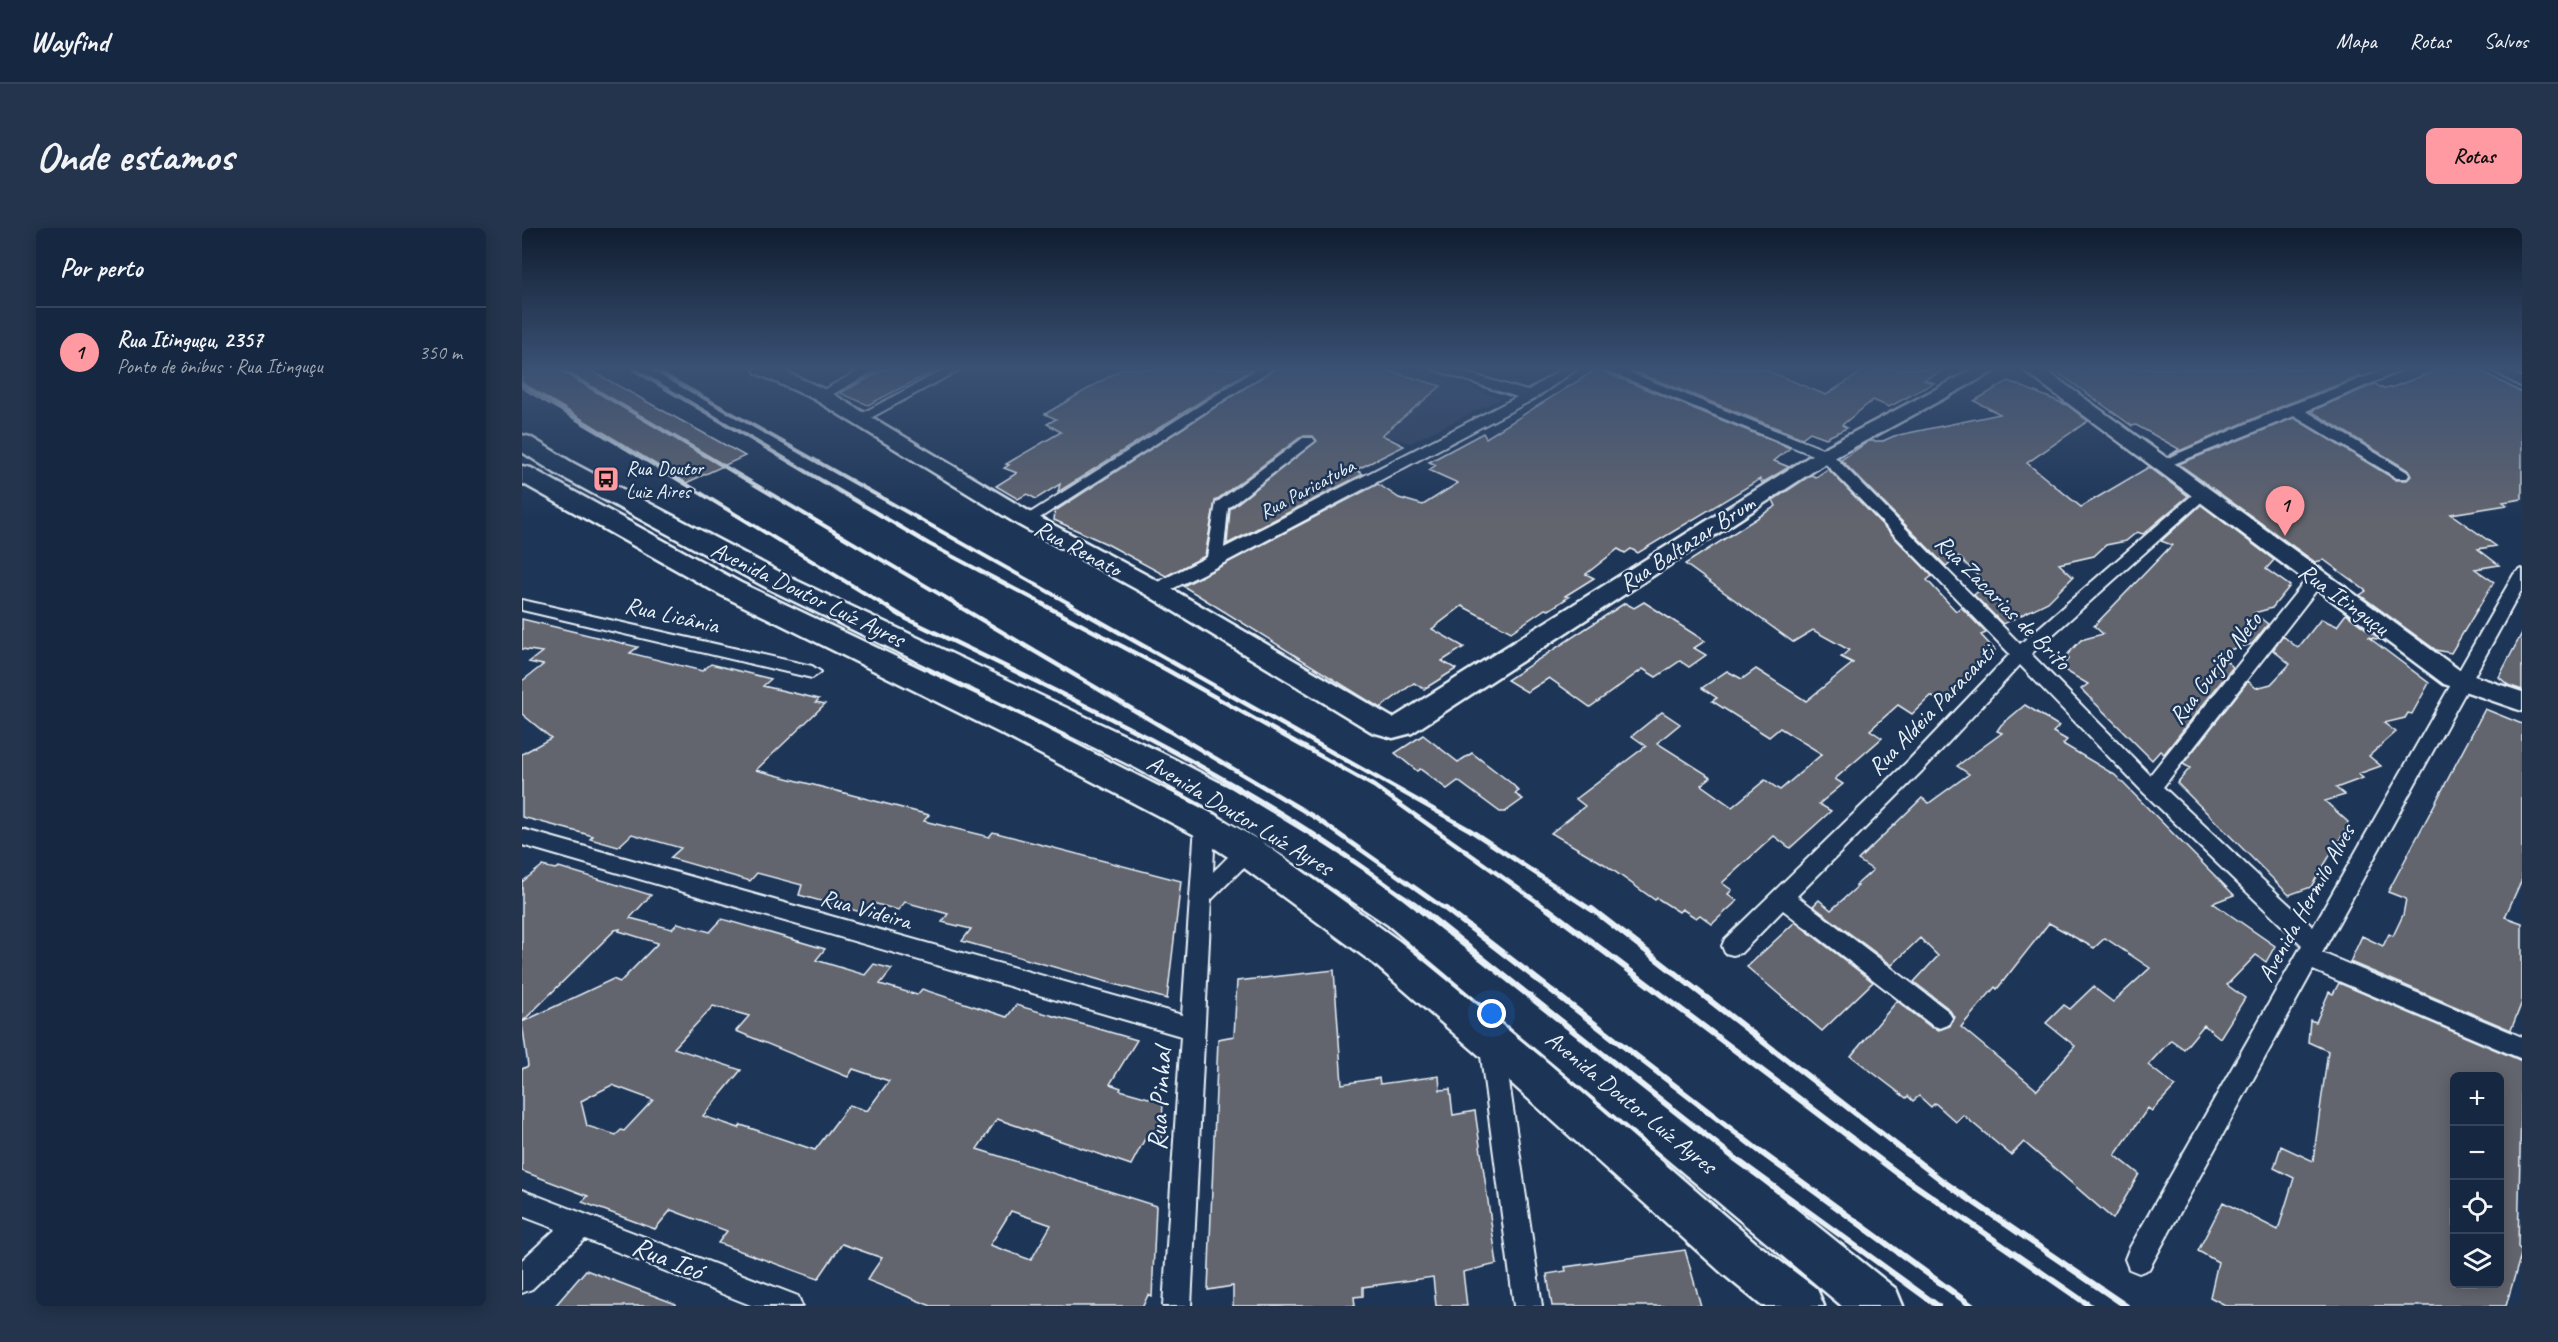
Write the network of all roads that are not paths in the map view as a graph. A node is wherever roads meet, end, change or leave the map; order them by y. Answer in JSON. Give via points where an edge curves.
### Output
{"nodes":[{"id":1,"x":862,"y":419,"type":"edge"},
{"id":2,"x":1186,"y":419,"type":"edge"},
{"id":3,"x":1486,"y":419,"type":"edge"},
{"id":4,"x":1735,"y":419,"type":"edge"},
{"id":5,"x":1893,"y":419,"type":"edge"},
{"id":6,"x":2100,"y":419,"type":"edge"},
{"id":7,"x":2268,"y":419,"type":"edge"},
{"id":8,"x":2310,"y":419,"type":"edge"},
{"id":9,"x":1308,"y":441,"type":"dead end"},
{"id":10,"x":1825,"y":455,"type":"junction"},
{"id":11,"x":526,"y":464,"type":"edge"},
{"id":12,"x":2161,"y":464,"type":"junction"},
{"id":13,"x":2402,"y":476,"type":"dead end"},
{"id":14,"x":2202,"y":494,"type":"junction"},
{"id":15,"x":1027,"y":520,"type":"junction"},
{"id":16,"x":1214,"y":562,"type":"junction"},
{"id":17,"x":2522,"y":574,"type":"edge"},
{"id":18,"x":2316,"y":579,"type":"junction"},
{"id":19,"x":1156,"y":590,"type":"junction"},
{"id":20,"x":522,"y":604,"type":"edge"},
{"id":21,"x":2020,"y":654,"type":"junction"},
{"id":22,"x":812,"y":672,"type":"dead end"},
{"id":23,"x":2463,"y":683,"type":"junction"},
{"id":24,"x":2522,"y":702,"type":"edge"},
{"id":25,"x":1393,"y":728,"type":"joint"},
{"id":26,"x":2151,"y":788,"type":"junction"},
{"id":27,"x":1205,"y":825,"type":"junction"},
{"id":28,"x":523,"y":838,"type":"edge"},
{"id":29,"x":1249,"y":852,"type":"junction"},
{"id":30,"x":1201,"y":896,"type":"junction"},
{"id":31,"x":1781,"y":896,"type":"junction"},
{"id":32,"x":1733,"y":946,"type":"dead end"},
{"id":33,"x":2311,"y":950,"type":"junction"},
{"id":34,"x":1940,"y":1018,"type":"dead end"},
{"id":35,"x":1193,"y":1029,"type":"junction"},
{"id":36,"x":1491,"y":1041,"type":"junction"},
{"id":37,"x":2522,"y":1048,"type":"edge"},
{"id":38,"x":522,"y":1203,"type":"edge"},
{"id":39,"x":581,"y":1224,"type":"junction"},
{"id":40,"x":2139,"y":1259,"type":"dead end"},
{"id":41,"x":522,"y":1279,"type":"edge"},
{"id":42,"x":788,"y":1306,"type":"edge"},
{"id":43,"x":1177,"y":1306,"type":"edge"},
{"id":44,"x":1528,"y":1306,"type":"edge"},
{"id":45,"x":1800,"y":1306,"type":"edge"},
{"id":46,"x":1879,"y":1306,"type":"edge"}],
"edges":[{"from":1,"to":15,"type":"street","name":"Rua Renato"},
{"from":2,"to":15,"type":"street"},
{"from":3,"to":16,"type":"street","name":"Rua Paricatuba"},
{"from":4,"to":10,"type":"street","name":"Rua Zacarias de Brito"},
{"from":5,"to":10,"type":"street","name":"Rua Baltazar Brum"},
{"from":6,"to":12,"type":"street","name":"Rua Itinguçu"},
{"from":7,"to":12,"type":"street"},
{"from":8,"to":13,"type":"street"},
{"from":9,"to":16,"type":"street","via":[[1221,506]]},
{"from":10,"to":21,"type":"street","name":"Rua Zacarias de Brito"},
{"from":10,"to":25,"type":"street","name":"Rua Baltazar Brum","via":[[1402,726]]},
{"from":11,"to":27,"type":"highway","name":"Avenida Doutor Luíz Ayres","via":[[731,589],[1011,725]]},
{"from":11,"to":46,"type":"highway","name":"Avenida Doutor Luíz Ayres","via":[[564,468],[781,584],[1220,798],[1401,914]]},
{"from":12,"to":14,"type":"street","name":"Rua Itinguçu"},
{"from":14,"to":18,"type":"street","name":"Rua Itinguçu"},
{"from":14,"to":21,"type":"street","name":"Rua Aldeia Paracanti"},
{"from":15,"to":19,"type":"street","name":"Rua Renato"},
{"from":16,"to":19,"type":"street","name":"Rua Paricatuba"},
{"from":17,"to":23,"type":"street","name":"Avenida Hermilo Alves"},
{"from":18,"to":23,"type":"street","name":"Rua Itinguçu"},
{"from":18,"to":26,"type":"street","name":"Rua Gurjão Neto"},
{"from":19,"to":25,"type":"street","name":"Rua Renato"},
{"from":20,"to":22,"type":"street","name":"Rua Licânia"},
{"from":21,"to":26,"type":"street","name":"Rua Zacarias de Brito"},
{"from":21,"to":31,"type":"street","name":"Rua Aldeia Paracanti","via":[[1915,766]]},
{"from":23,"to":24,"type":"street","name":"Rua Itinguçu"},
{"from":23,"to":33,"type":"street","name":"Avenida Hermilo Alves"},
{"from":26,"to":33,"type":"street","name":"Rua Zacarias de Brito"},
{"from":27,"to":29,"type":"highway","name":"Avenida Doutor Luíz Ayres"},
{"from":27,"to":30,"type":"street","name":"Rua Pinhal"},
{"from":28,"to":35,"type":"street","name":"Rua Videira"},
{"from":29,"to":30,"type":"street"},
{"from":29,"to":36,"type":"highway","name":"Avenida Doutor Luíz Ayres","via":[[1386,952]]},
{"from":30,"to":35,"type":"street","name":"Rua Pinhal"},
{"from":31,"to":32,"type":"street","name":"Rua Aldeia Paracanti"},
{"from":31,"to":34,"type":"street"},
{"from":33,"to":37,"type":"street"},
{"from":33,"to":40,"type":"street","name":"Avenida Hermilo Alves"},
{"from":35,"to":43,"type":"street","name":"Rua Pinhal"},
{"from":36,"to":44,"type":"street"},
{"from":36,"to":45,"type":"highway","name":"Avenida Doutor Luíz Ayres","via":[[1739,1258]]},
{"from":38,"to":39,"type":"street","name":"Rua Icó"},
{"from":39,"to":41,"type":"street"},
{"from":39,"to":42,"type":"street","name":"Rua Icó"}]}
